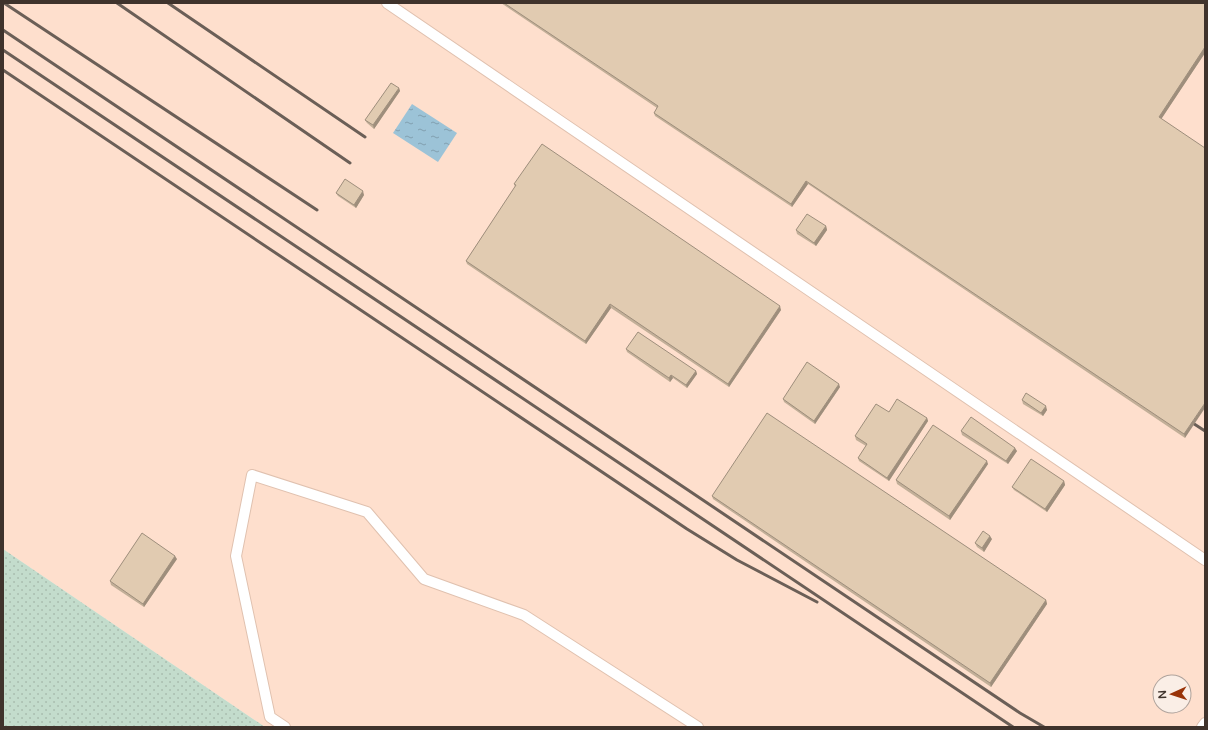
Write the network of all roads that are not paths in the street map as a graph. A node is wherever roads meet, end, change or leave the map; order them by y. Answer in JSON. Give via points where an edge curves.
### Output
{"nodes":[{"id":1,"x":387,"y":3,"type":"edge"},
{"id":2,"x":1205,"y":560,"type":"edge"},
{"id":3,"x":1205,"y":723,"type":"edge"},
{"id":4,"x":285,"y":727,"type":"edge"},
{"id":5,"x":698,"y":727,"type":"edge"},
{"id":6,"x":1202,"y":727,"type":"edge"}],
"edges":[{"from":1,"to":2,"type":"lane"},
{"from":3,"to":6,"type":"lane"},
{"from":4,"to":5,"type":"lane","via":[[270,717],[236,556],[252,475],[367,512],[424,579],[524,614]]}]}
